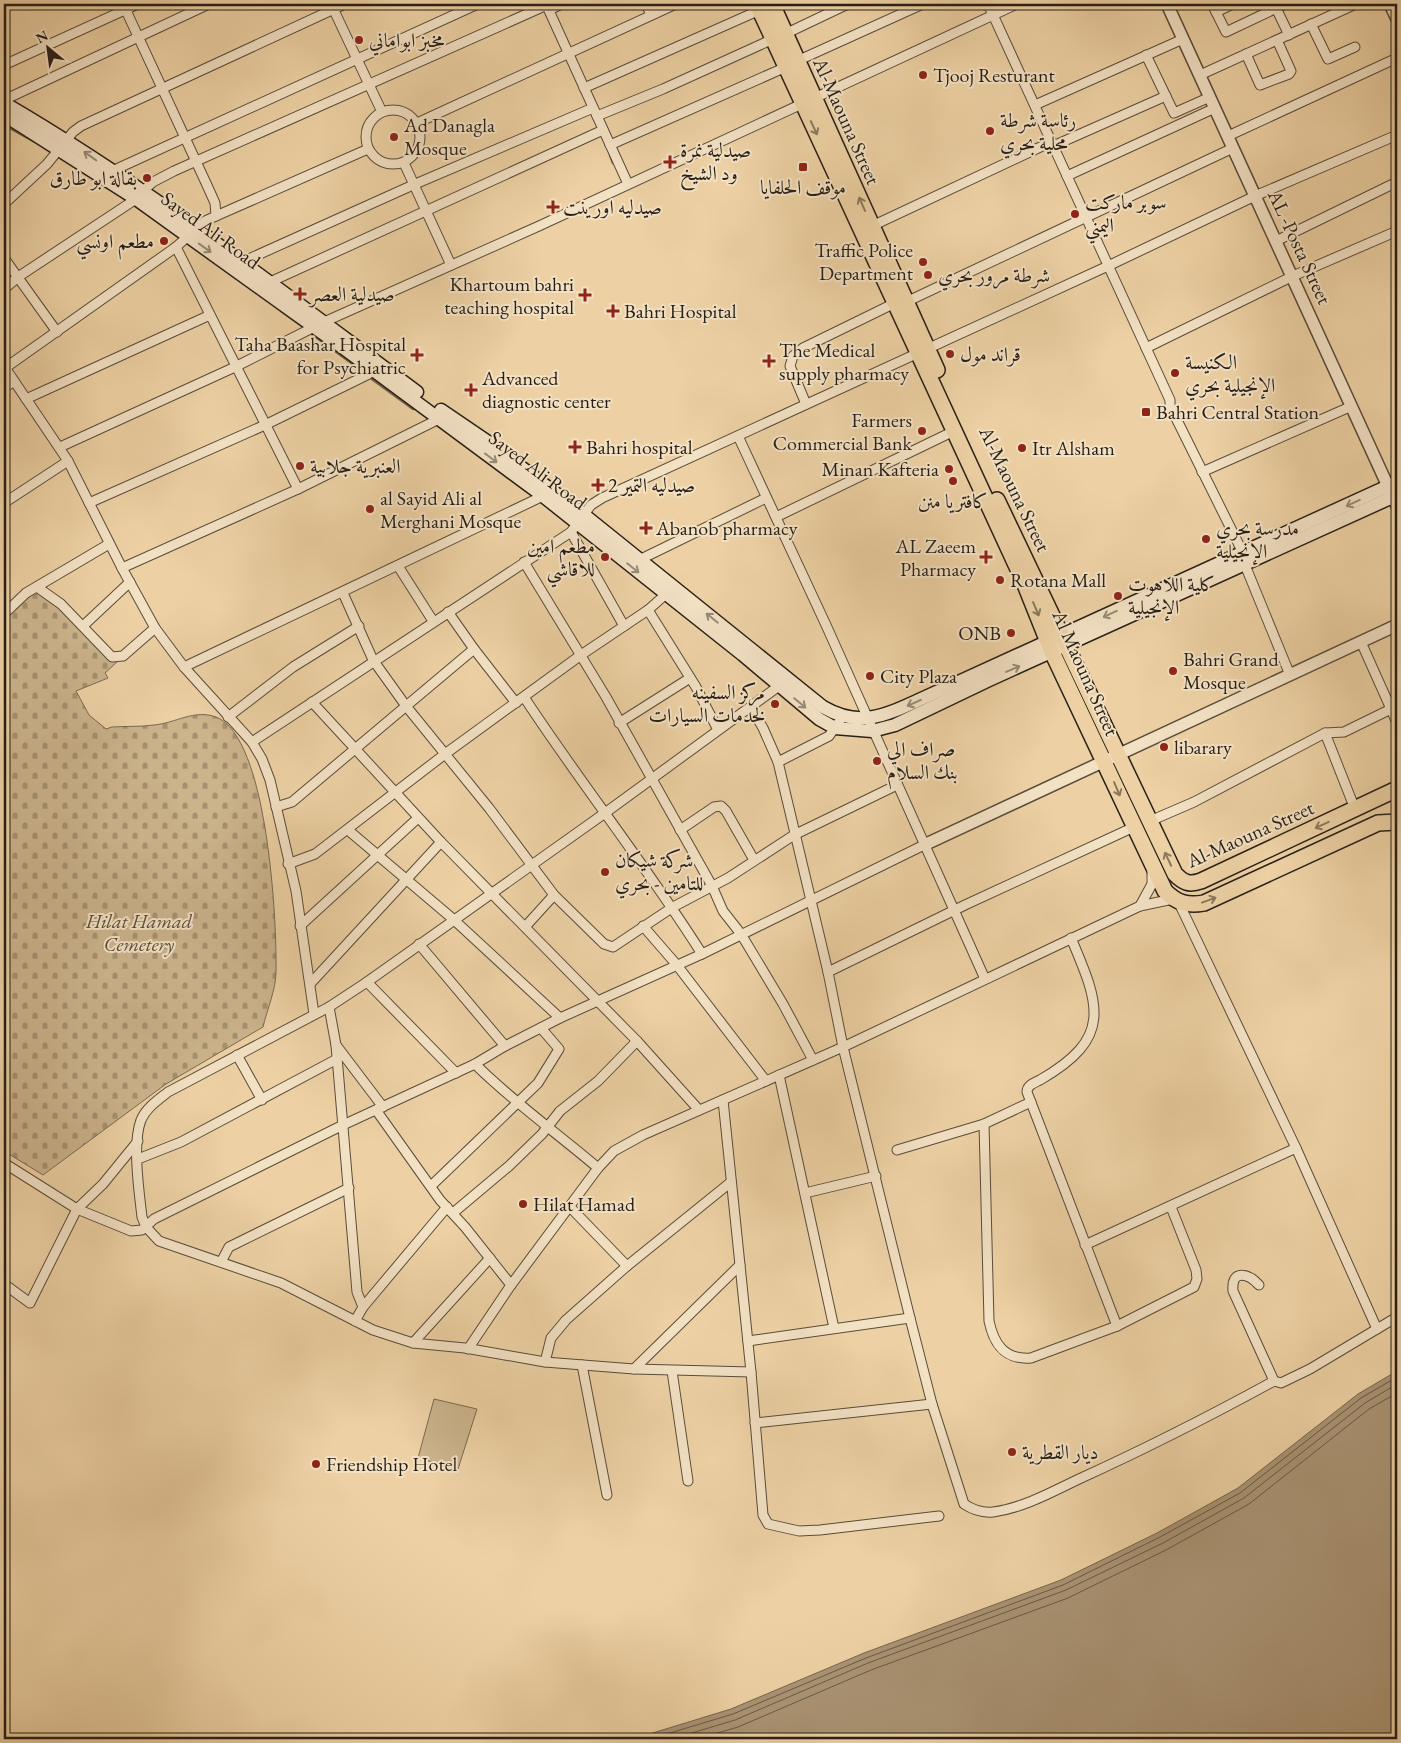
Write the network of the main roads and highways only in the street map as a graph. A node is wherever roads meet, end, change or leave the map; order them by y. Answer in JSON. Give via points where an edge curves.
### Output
{"nodes":[{"id":1,"x":763,"y":6,"type":"edge"},
{"id":2,"x":809,"y":100,"type":"junction"},
{"id":3,"x":4,"y":102,"type":"edge"},
{"id":4,"x":4,"y":115,"type":"edge"},
{"id":5,"x":63,"y":144,"type":"junction"},
{"id":6,"x":139,"y":195,"type":"junction"},
{"id":7,"x":192,"y":232,"type":"junction"},
{"id":8,"x":901,"y":303,"type":"junction"},
{"id":9,"x":319,"y":325,"type":"junction"},
{"id":10,"x":923,"y":351,"type":"junction"},
{"id":11,"x":443,"y":417,"type":"junction"},
{"id":12,"x":1395,"y":493,"type":"edge"},
{"id":13,"x":577,"y":523,"type":"junction"},
{"id":14,"x":1058,"y":644,"type":"junction"},
{"id":15,"x":986,"y":675,"type":"junction"},
{"id":16,"x":784,"y":683,"type":"junction"},
{"id":17,"x":1397,"y":789,"type":"edge"},
{"id":18,"x":1380,"y":797,"type":"junction"},
{"id":19,"x":1392,"y":821,"type":"edge"}],
"edges":[{"from":1,"to":2,"type":"highway","name":"Al Maouna Street"},
{"from":2,"to":8,"type":"highway","name":"Al Maouna Street","one_way":true},
{"from":8,"to":2,"type":"highway","name":"Al-Maouna Street","one_way":true,"via":[[872,226]]},
{"from":3,"to":5,"type":"main road","name":"Sayed Ali Road"},
{"from":4,"to":5,"type":"main road","name":"Sayed Ali Road"},
{"from":5,"to":6,"type":"main road","name":"Sayed Ali Road"},
{"from":6,"to":5,"type":"main road","name":"Sayed Ali Road","one_way":true,"via":[[112,171]]},
{"from":6,"to":7,"type":"main road","name":"Sayed Ali Road"},
{"from":7,"to":9,"type":"main road","name":"Sayed Ali Road","one_way":true},
{"from":7,"to":9,"type":"main road","name":"Sayed Ali Road","via":[[270,282]]},
{"from":8,"to":10,"type":"highway","name":"Al Maouna Street"},
{"from":9,"to":11,"type":"main road","name":"Sayed Ali Road"},
{"from":9,"to":11,"type":"main road","name":"Sayed Ali Road","via":[[373,370]]},
{"from":10,"to":14,"type":"highway","name":"Al-Maouna Street","via":[[987,480]]},
{"from":10,"to":14,"type":"highway","name":"Al Maouna Street","one_way":true,"via":[[954,432]]},
{"from":11,"to":13,"type":"main road","name":"Sayed Ali Road","one_way":true},
{"from":11,"to":13,"type":"main road","name":"Sayed Ali Road","via":[[488,442]]},
{"from":12,"to":14,"type":"main road"},
{"from":13,"to":16,"type":"main road","name":"Sayed Ali Road","one_way":true},
{"from":16,"to":13,"type":"main road","name":"Sayed Ali Road","one_way":true,"via":[[639,560]]},
{"from":14,"to":15,"type":"main road"},
{"from":18,"to":14,"type":"highway","name":"Al-Maouna Street","one_way":true,"via":[[1193,884],[1182,881],[1175,874],[1120,755]]},
{"from":14,"to":19,"type":"highway","name":"Al Maouna Street","one_way":true,"via":[[1134,827],[1165,891],[1176,900],[1193,905],[1204,903],[1358,831]]},
{"from":15,"to":16,"type":"main road","name":"Sayed Ali Road","one_way":true,"via":[[881,717],[867,718],[843,716],[822,708]]},
{"from":16,"to":15,"type":"main road","name":"Sayed Ali Road","one_way":true,"via":[[819,719],[835,728],[872,731],[894,724]]},
{"from":17,"to":18,"type":"highway","name":"Al-Maouna Street"},
{"from":18,"to":19,"type":"highway","via":[[1377,811],[1380,817]]}]}
